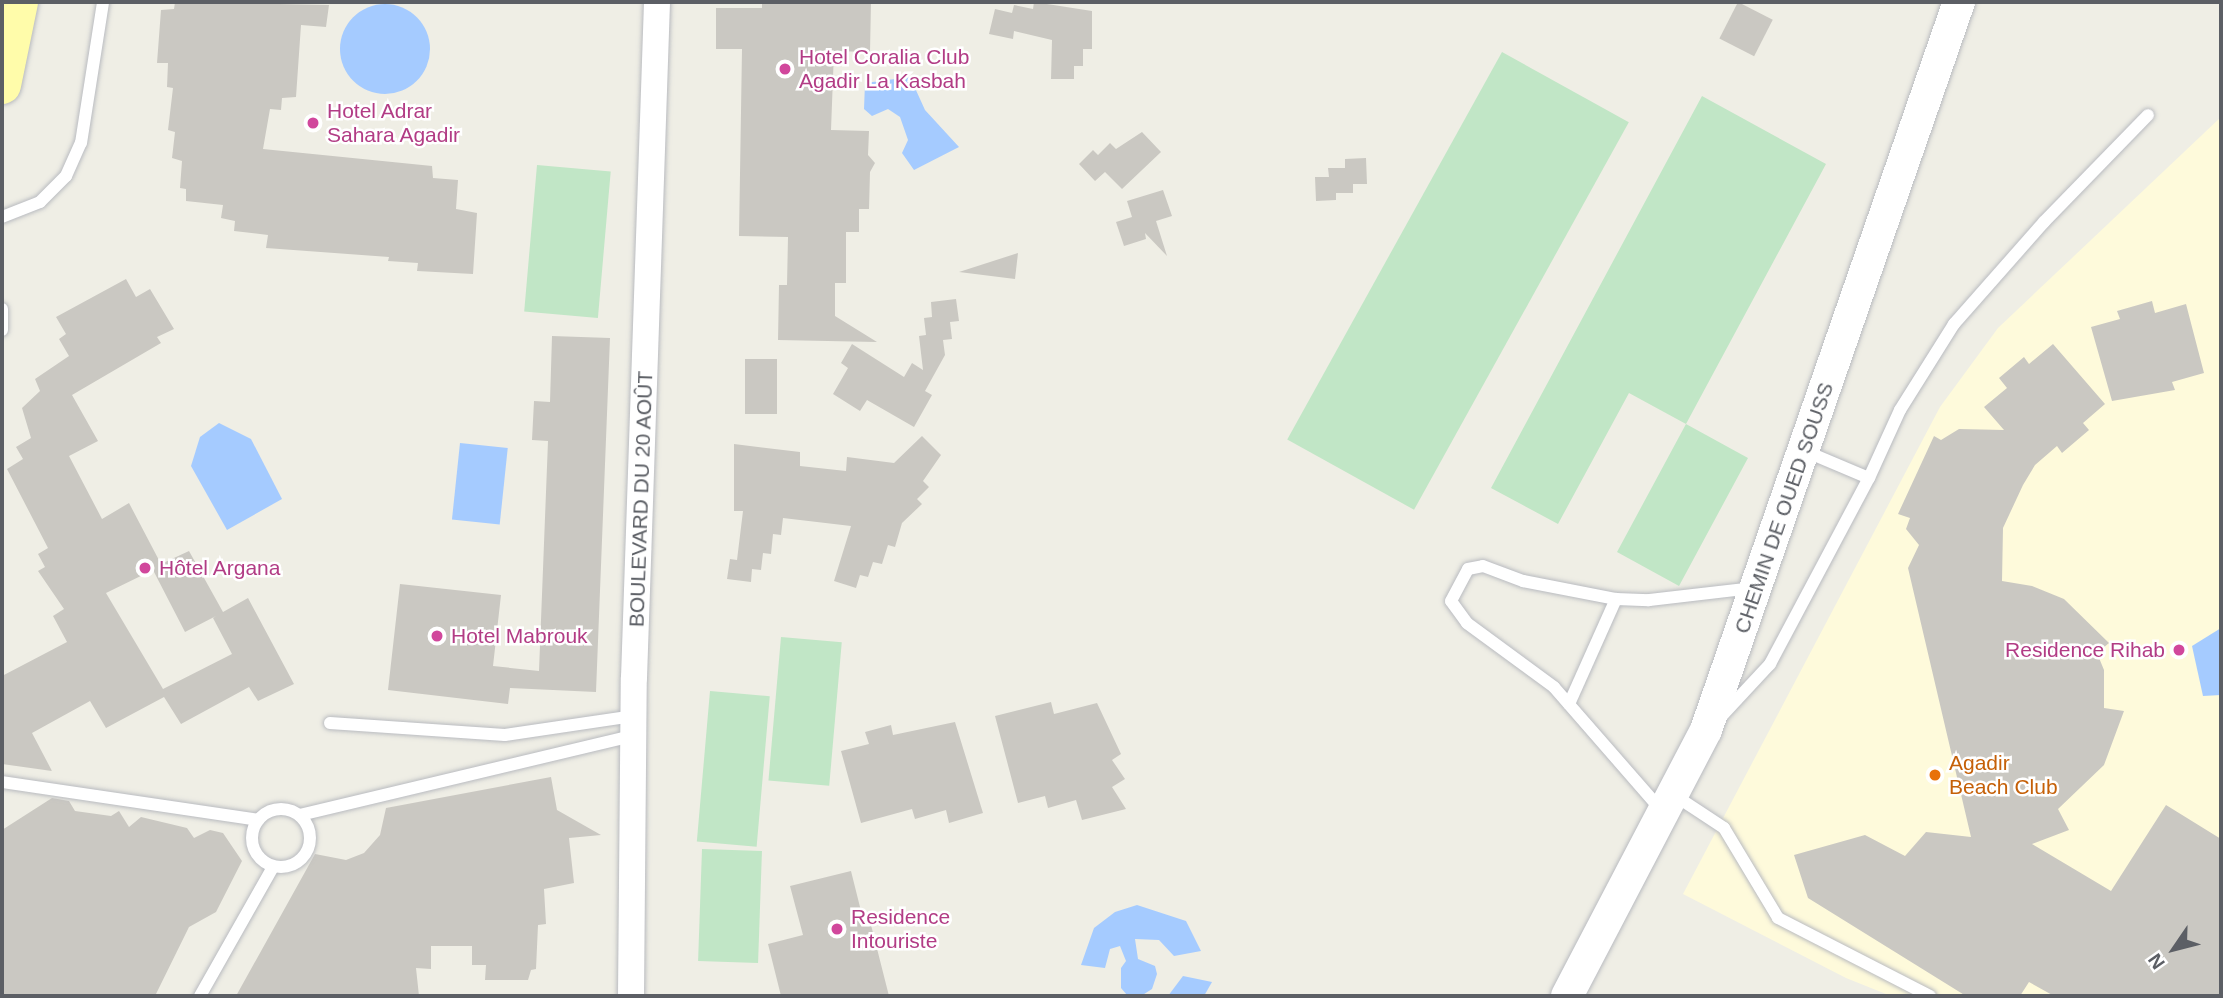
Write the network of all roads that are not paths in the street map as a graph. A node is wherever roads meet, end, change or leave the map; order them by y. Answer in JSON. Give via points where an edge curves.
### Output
{"nodes":[{"id":1,"x":19,"y":2,"type":"edge"},
{"id":2,"x":103,"y":2,"type":"edge"},
{"id":3,"x":657,"y":2,"type":"edge"},
{"id":4,"x":1959,"y":2,"type":"edge"},
{"id":5,"x":2,"y":85,"type":"edge"},
{"id":6,"x":2148,"y":115,"type":"dead end"},
{"id":7,"x":2,"y":217,"type":"edge"},
{"id":8,"x":2,"y":309,"type":"edge"},
{"id":9,"x":2,"y":330,"type":"edge"},
{"id":10,"x":1804,"y":451,"type":"junction"},
{"id":11,"x":1869,"y":478,"type":"junction"},
{"id":12,"x":1755,"y":587,"type":"junction"},
{"id":13,"x":1616,"y":599,"type":"junction"},
{"id":14,"x":1569,"y":704,"type":"junction"},
{"id":15,"x":330,"y":723,"type":"dead end"},
{"id":16,"x":633,"y":726,"type":"junction"},
{"id":17,"x":1706,"y":730,"type":"junction"},
{"id":18,"x":2,"y":782,"type":"edge"},
{"id":19,"x":1670,"y":804,"type":"junction"},
{"id":20,"x":300,"y":816,"type":"junction"},
{"id":21,"x":258,"y":820,"type":"junction"},
{"id":22,"x":272,"y":867,"type":"junction"},
{"id":23,"x":200,"y":996,"type":"edge"},
{"id":24,"x":631,"y":996,"type":"edge"},
{"id":25,"x":1567,"y":996,"type":"edge"},
{"id":26,"x":1930,"y":996,"type":"edge"}],
"edges":[{"from":1,"to":5,"type":"main road"},
{"from":2,"to":7,"type":"lane","via":[[81,143],[66,176],[40,202]]},
{"from":3,"to":16,"type":"street","name":"BOULEVARD DU 20 AOÛT"},
{"from":4,"to":10,"type":"street","name":"CHEMIN DE OUED SOUSS"},
{"from":6,"to":11,"type":"lane","via":[[1954,324],[1899,410]]},
{"from":8,"to":9,"type":"lane"},
{"from":10,"to":11,"type":"lane"},
{"from":10,"to":12,"type":"street","name":"CHEMIN DE OUED SOUSS"},
{"from":11,"to":17,"type":"lane","via":[[1770,664]]},
{"from":12,"to":13,"type":"lane","via":[[1662,599]]},
{"from":12,"to":17,"type":"street","name":"CHEMIN DE OUED SOUSS"},
{"from":13,"to":14,"type":"lane"},
{"from":13,"to":14,"type":"lane","via":[[1522,581],[1483,566],[1468,569],[1451,601],[1467,623],[1555,687]]},
{"from":14,"to":19,"type":"lane"},
{"from":15,"to":16,"type":"lane","via":[[505,735]]},
{"from":16,"to":20,"type":"lane"},
{"from":16,"to":24,"type":"street","name":"BOULEVARD DU 20 AOÛT"},
{"from":17,"to":19,"type":"street","name":"CHEMIN DE OUED SOUSS"},
{"from":18,"to":21,"type":"lane"},
{"from":19,"to":25,"type":"street","name":"CHEMIN DE OUED SOUSS"},
{"from":19,"to":26,"type":"lane","via":[[1724,828],[1778,918]]},
{"from":20,"to":21,"type":"lane","via":[[278,809]]},
{"from":20,"to":22,"type":"lane","via":[[310,835],[304,857],[284,868]]},
{"from":21,"to":22,"type":"lane","via":[[252,841],[255,852]]},
{"from":22,"to":23,"type":"lane"}]}
